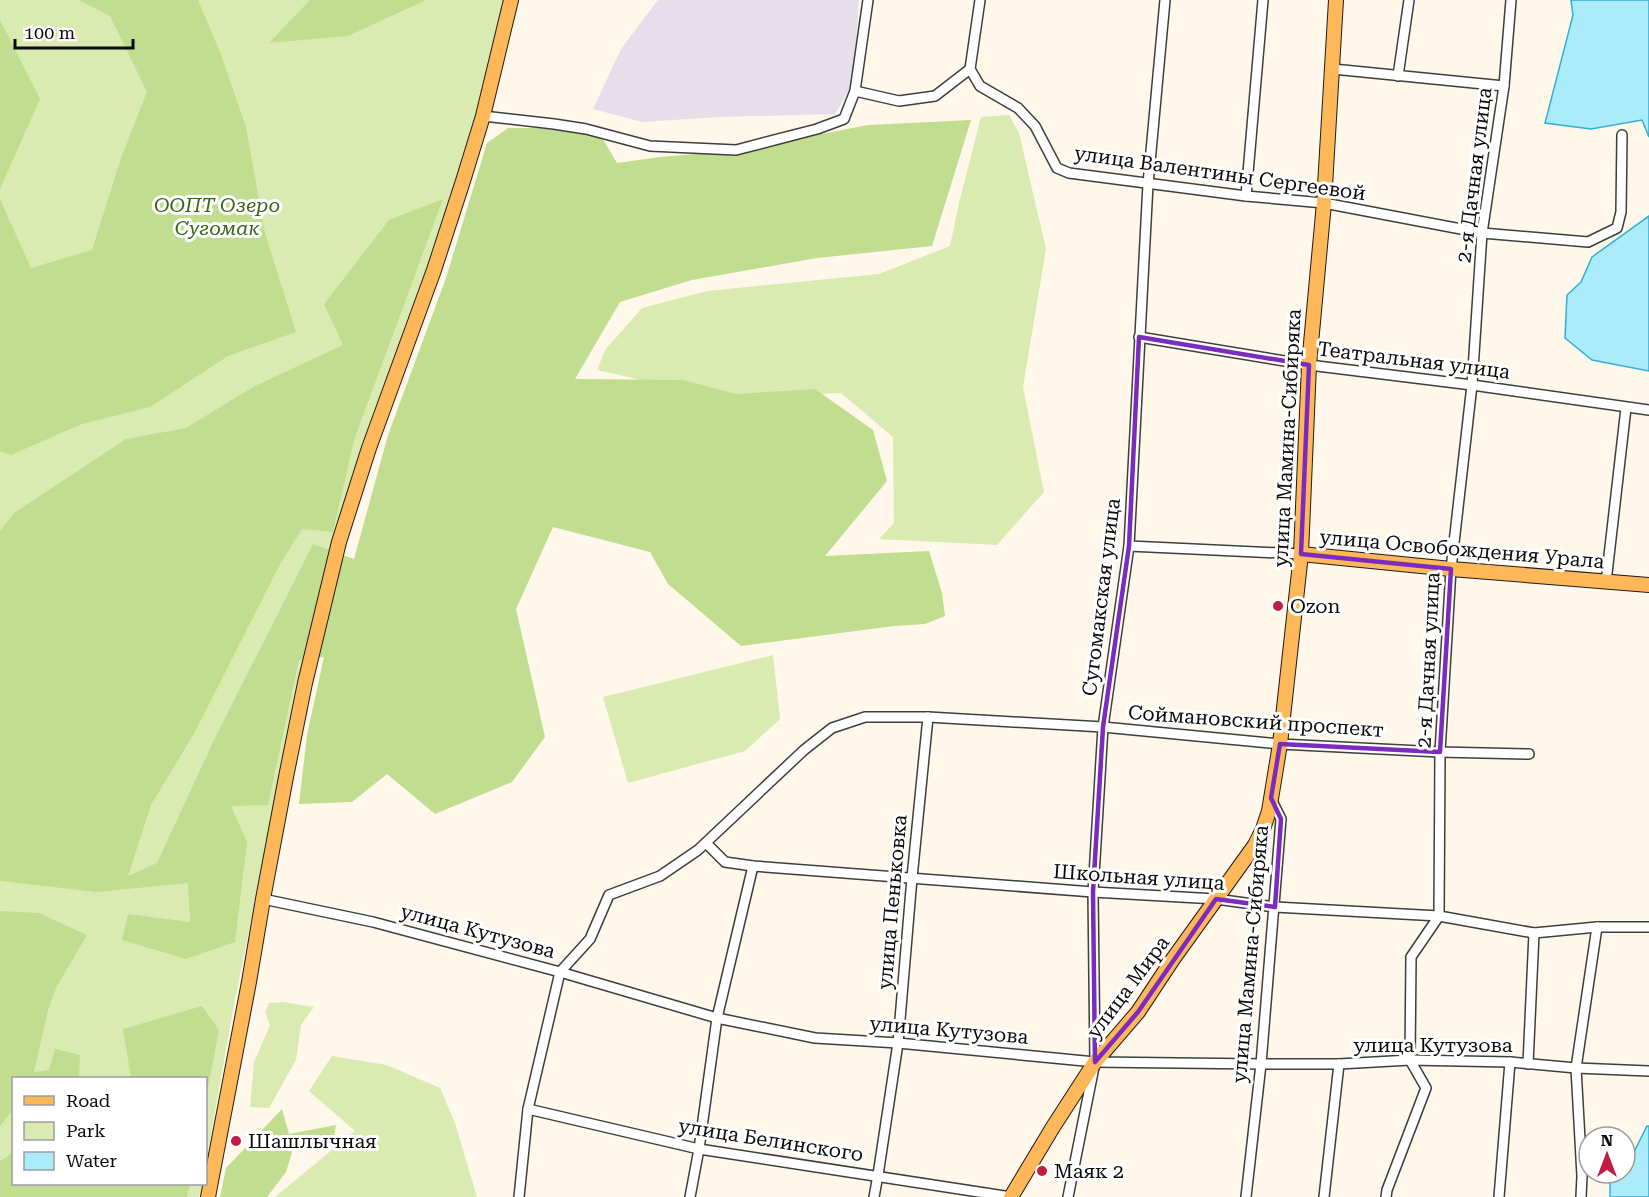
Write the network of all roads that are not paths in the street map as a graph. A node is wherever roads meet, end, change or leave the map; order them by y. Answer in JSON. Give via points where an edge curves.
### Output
{"nodes":[{"id":1,"x":511,"y":0,"type":"edge"},
{"id":2,"x":868,"y":0,"type":"edge"},
{"id":3,"x":980,"y":0,"type":"edge"},
{"id":4,"x":1165,"y":0,"type":"edge"},
{"id":5,"x":1263,"y":0,"type":"edge"},
{"id":6,"x":1336,"y":0,"type":"edge"},
{"id":7,"x":1408,"y":0,"type":"edge"},
{"id":8,"x":1511,"y":0,"type":"edge"},
{"id":9,"x":970,"y":69,"type":"junction"},
{"id":10,"x":1333,"y":69,"type":"junction"},
{"id":11,"x":1398,"y":76,"type":"junction"},
{"id":12,"x":1504,"y":86,"type":"junction"},
{"id":13,"x":855,"y":91,"type":"junction"},
{"id":14,"x":483,"y":116,"type":"junction"},
{"id":15,"x":1622,"y":135,"type":"dead end"},
{"id":16,"x":1148,"y":184,"type":"junction"},
{"id":17,"x":1246,"y":196,"type":"junction"},
{"id":18,"x":1324,"y":203,"type":"junction"},
{"id":19,"x":1482,"y":233,"type":"junction"},
{"id":20,"x":1139,"y":337,"type":"junction"},
{"id":21,"x":1309,"y":365,"type":"junction"},
{"id":22,"x":1472,"y":385,"type":"junction"},
{"id":23,"x":1626,"y":408,"type":"junction"},
{"id":24,"x":1649,"y":410,"type":"edge"},
{"id":25,"x":1129,"y":546,"type":"junction"},
{"id":26,"x":1300,"y":555,"type":"junction"},
{"id":27,"x":1451,"y":569,"type":"junction"},
{"id":28,"x":1606,"y":582,"type":"junction"},
{"id":29,"x":1649,"y":585,"type":"edge"},
{"id":30,"x":928,"y":717,"type":"junction"},
{"id":31,"x":1103,"y":727,"type":"junction"},
{"id":32,"x":1280,"y":744,"type":"junction"},
{"id":33,"x":1440,"y":752,"type":"junction"},
{"id":34,"x":1529,"y":754,"type":"dead end"},
{"id":35,"x":1271,"y":798,"type":"junction"},
{"id":36,"x":706,"y":843,"type":"junction"},
{"id":37,"x":753,"y":866,"type":"junction"},
{"id":38,"x":912,"y":878,"type":"junction"},
{"id":39,"x":1093,"y":892,"type":"junction"},
{"id":40,"x":263,"y":899,"type":"junction"},
{"id":41,"x":1216,"y":899,"type":"junction"},
{"id":42,"x":1275,"y":907,"type":"junction"},
{"id":43,"x":1439,"y":916,"type":"junction"},
{"id":44,"x":1597,"y":927,"type":"junction"},
{"id":45,"x":1649,"y":927,"type":"edge"},
{"id":46,"x":1534,"y":933,"type":"junction"},
{"id":47,"x":560,"y":972,"type":"junction"},
{"id":48,"x":717,"y":1018,"type":"junction"},
{"id":49,"x":898,"y":1042,"type":"junction"},
{"id":50,"x":1410,"y":1060,"type":"junction"},
{"id":51,"x":1095,"y":1062,"type":"junction"},
{"id":52,"x":1510,"y":1062,"type":"junction"},
{"id":53,"x":1261,"y":1064,"type":"junction"},
{"id":54,"x":1338,"y":1064,"type":"junction"},
{"id":55,"x":1528,"y":1064,"type":"junction"},
{"id":56,"x":1576,"y":1068,"type":"junction"},
{"id":57,"x":1649,"y":1071,"type":"edge"},
{"id":58,"x":528,"y":1109,"type":"junction"},
{"id":59,"x":699,"y":1149,"type":"junction"},
{"id":60,"x":878,"y":1175,"type":"junction"},
{"id":61,"x":208,"y":1197,"type":"edge"},
{"id":62,"x":519,"y":1197,"type":"edge"},
{"id":63,"x":690,"y":1197,"type":"edge"},
{"id":64,"x":874,"y":1197,"type":"edge"},
{"id":65,"x":1011,"y":1197,"type":"edge"},
{"id":66,"x":1068,"y":1197,"type":"edge"},
{"id":67,"x":1246,"y":1197,"type":"edge"},
{"id":68,"x":1324,"y":1197,"type":"edge"},
{"id":69,"x":1386,"y":1197,"type":"edge"},
{"id":70,"x":1499,"y":1197,"type":"edge"},
{"id":71,"x":1581,"y":1197,"type":"edge"}],
"edges":[{"from":1,"to":14,"type":"main road"},
{"from":2,"to":13,"type":"street"},
{"from":3,"to":9,"type":"street"},
{"from":4,"to":16,"type":"street","name":"Сугомакская улица"},
{"from":5,"to":17,"type":"street"},
{"from":6,"to":10,"type":"main road","name":"улица Мамина-Сибиряка"},
{"from":7,"to":11,"type":"street"},
{"from":8,"to":12,"type":"street","name":"2-я Дачная улица"},
{"from":9,"to":13,"type":"street","via":[[935,96],[899,101]]},
{"from":9,"to":16,"type":"street","name":"улица Валентины Сергеевой","via":[[980,86],[1018,108],[1035,126],[1057,168]]},
{"from":10,"to":11,"type":"street"},
{"from":10,"to":18,"type":"main road","name":"улица Мамина-Сибиряка"},
{"from":11,"to":12,"type":"street"},
{"from":12,"to":19,"type":"street","name":"2-я Дачная улица"},
{"from":13,"to":14,"type":"street","via":[[844,119],[736,150],[650,146],[554,123]]},
{"from":14,"to":40,"type":"main road","via":[[339,542],[305,682]]},
{"from":15,"to":19,"type":"street","name":"улица Валентины Сергеевой","via":[[1621,212],[1617,228],[1588,242]]},
{"from":16,"to":17,"type":"street","name":"улица Валентины Сергеевой"},
{"from":16,"to":20,"type":"street","name":"Сугомакская улица"},
{"from":17,"to":18,"type":"street","name":"улица Валентины Сергеевой"},
{"from":18,"to":19,"type":"street","name":"улица Валентины Сергеевой"},
{"from":18,"to":21,"type":"main road","name":"улица Мамина-Сибиряка"},
{"from":19,"to":22,"type":"street","name":"2-я Дачная улица"},
{"from":20,"to":21,"type":"street","name":"Театральная улица"},
{"from":20,"to":25,"type":"street","name":"Сугомакская улица"},
{"from":21,"to":22,"type":"street","name":"Театральная улица"},
{"from":21,"to":26,"type":"main road","name":"улица Мамина-Сибиряка"},
{"from":22,"to":23,"type":"street","name":"Театральная улица"},
{"from":22,"to":27,"type":"street","name":"2-я Дачная улица"},
{"from":23,"to":24,"type":"street","name":"Театральная улица"},
{"from":23,"to":28,"type":"street"},
{"from":25,"to":26,"type":"street","name":"улица Освобождения Урала"},
{"from":25,"to":31,"type":"street","name":"Сугомакская улица"},
{"from":26,"to":27,"type":"main road","name":"улица Освобождения Урала"},
{"from":26,"to":32,"type":"main road","name":"улица Мамина-Сибиряка"},
{"from":27,"to":28,"type":"main road","name":"улица Освобождения Урала"},
{"from":27,"to":33,"type":"street","name":"2-я Дачная улица"},
{"from":28,"to":29,"type":"main road","name":"улица Освобождения Урала"},
{"from":30,"to":31,"type":"street","name":"Соймановский проспект"},
{"from":30,"to":36,"type":"street","name":"Соймановский проспект","via":[[865,717],[832,728]]},
{"from":30,"to":38,"type":"street","name":"улица Пеньковка"},
{"from":31,"to":32,"type":"street","name":"Соймановский проспект"},
{"from":31,"to":39,"type":"street","name":"Сугомакская улица"},
{"from":32,"to":33,"type":"street","name":"Соймановский проспект"},
{"from":32,"to":35,"type":"main road","name":"улица Мамина-Сибиряка"},
{"from":33,"to":34,"type":"street","name":"Соймановский проспект"},
{"from":33,"to":43,"type":"street","name":"2-я Дачная улица"},
{"from":35,"to":41,"type":"main road","name":"улица Мира","via":[[1255,845]]},
{"from":35,"to":42,"type":"street","name":"улица Мамина-Сибиряка","via":[[1281,819]]},
{"from":36,"to":37,"type":"street","name":"Школьная улица","via":[[725,862]]},
{"from":36,"to":47,"type":"street","name":"Соймановский проспект","via":[[660,876],[609,895],[590,939]]},
{"from":37,"to":38,"type":"street","name":"Школьная улица"},
{"from":37,"to":48,"type":"street"},
{"from":38,"to":39,"type":"street","name":"Школьная улица"},
{"from":38,"to":49,"type":"street","name":"улица Пеньковка"},
{"from":39,"to":41,"type":"street","name":"Школьная улица"},
{"from":39,"to":51,"type":"street","name":"Сугомакская улица"},
{"from":40,"to":47,"type":"street","name":"улица Кутузова","via":[[373,922]]},
{"from":40,"to":61,"type":"main road"},
{"from":41,"to":42,"type":"street","name":"Школьная улица"},
{"from":41,"to":51,"type":"main road","name":"улица Мира","via":[[1138,1012]]},
{"from":42,"to":43,"type":"street","name":"Школьная улица"},
{"from":42,"to":53,"type":"street","name":"улица Мамина-Сибиряка"},
{"from":43,"to":46,"type":"street","name":"Школьная улица"},
{"from":43,"to":50,"type":"street","via":[[1411,957]]},
{"from":44,"to":45,"type":"street","name":"Школьная улица"},
{"from":44,"to":46,"type":"street","name":"Школьная улица"},
{"from":44,"to":56,"type":"street"},
{"from":46,"to":55,"type":"street"},
{"from":47,"to":48,"type":"street","name":"улица Кутузова"},
{"from":47,"to":58,"type":"street"},
{"from":48,"to":49,"type":"street","name":"улица Кутузова","via":[[815,1038]]},
{"from":48,"to":59,"type":"street"},
{"from":49,"to":51,"type":"street","name":"улица Кутузова"},
{"from":49,"to":60,"type":"street","name":"улица Пеньковка"},
{"from":50,"to":52,"type":"street","name":"улица Кутузова"},
{"from":50,"to":54,"type":"street","name":"улица Кутузова"},
{"from":50,"to":69,"type":"street","via":[[1426,1088]]},
{"from":51,"to":53,"type":"street","name":"улица Кутузова"},
{"from":51,"to":65,"type":"main road","name":"улица Мира"},
{"from":51,"to":66,"type":"street","name":"Сугомакская улица"},
{"from":52,"to":55,"type":"street","name":"улица Кутузова"},
{"from":52,"to":70,"type":"street"},
{"from":53,"to":54,"type":"street","name":"улица Кутузова"},
{"from":53,"to":67,"type":"street","name":"улица Мамина-Сибиряка"},
{"from":54,"to":68,"type":"street"},
{"from":55,"to":56,"type":"street","name":"улица Кутузова"},
{"from":56,"to":57,"type":"street","name":"улица Кутузова"},
{"from":56,"to":71,"type":"street"},
{"from":58,"to":59,"type":"street","name":"улица Белинского"},
{"from":58,"to":62,"type":"street"},
{"from":59,"to":60,"type":"street","name":"улица Белинского"},
{"from":59,"to":63,"type":"street"},
{"from":60,"to":64,"type":"street","name":"улица Пеньковка"},
{"from":60,"to":65,"type":"street","name":"улица Белинского"}]}
